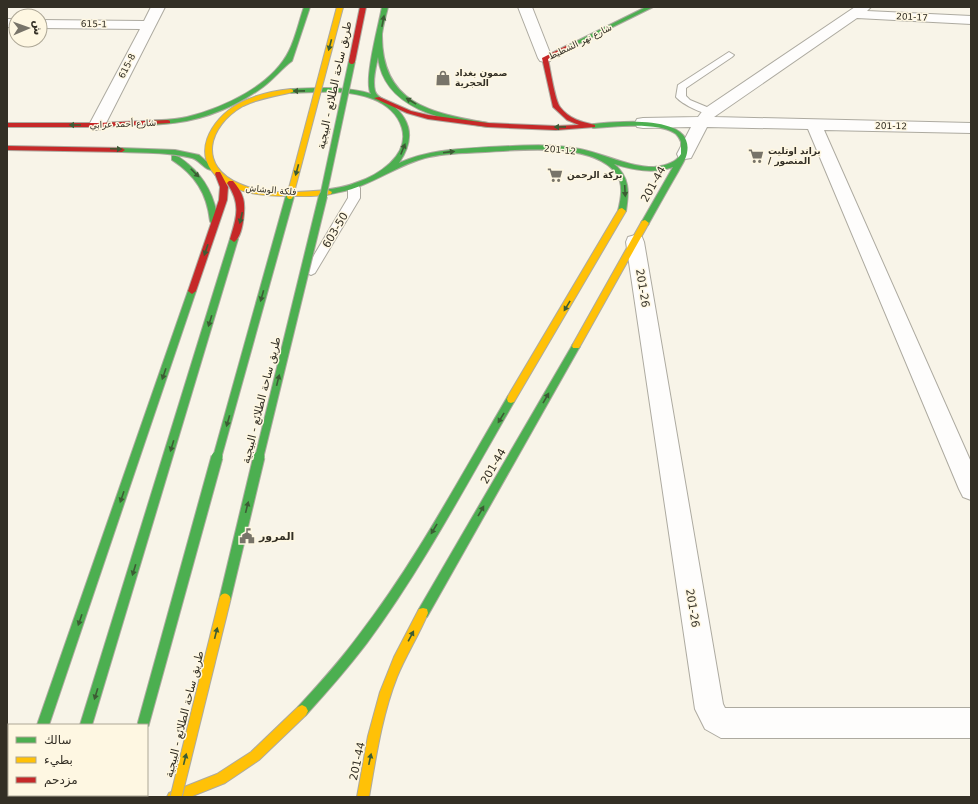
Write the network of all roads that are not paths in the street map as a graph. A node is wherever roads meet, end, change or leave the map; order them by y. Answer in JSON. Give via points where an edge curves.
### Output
{"nodes":[{"id":1,"x":158,"y":7,"type":"edge"},
{"id":2,"x":307,"y":7,"type":"edge"},
{"id":3,"x":340,"y":7,"type":"edge"},
{"id":4,"x":363,"y":7,"type":"edge"},
{"id":5,"x":385,"y":7,"type":"edge"},
{"id":6,"x":525,"y":7,"type":"edge"},
{"id":7,"x":650,"y":7,"type":"edge"},
{"id":8,"x":858,"y":10,"type":"edge"},
{"id":9,"x":634,"y":11,"type":"edge"},
{"id":10,"x":971,"y":20,"type":"edge"},
{"id":11,"x":48,"y":24,"type":"edge"},
{"id":12,"x":148,"y":25,"type":"junction"},
{"id":13,"x":380,"y":36,"type":"junction"},
{"id":14,"x":294,"y":48,"type":"junction"},
{"id":15,"x":729,"y":55,"type":"dead end"},
{"id":16,"x":545,"y":58,"type":"junction"},
{"id":17,"x":258,"y":97,"type":"junction"},
{"id":18,"x":377,"y":98,"type":"junction"},
{"id":19,"x":553,"y":98,"type":"junction"},
{"id":20,"x":237,"y":107,"type":"junction"},
{"id":21,"x":706,"y":117,"type":"junction"},
{"id":22,"x":643,"y":123,"type":"junction"},
{"id":23,"x":147,"y":124,"type":"junction"},
{"id":24,"x":7,"y":125,"type":"edge"},
{"id":25,"x":97,"y":125,"type":"junction"},
{"id":26,"x":488,"y":125,"type":"junction"},
{"id":27,"x":814,"y":125,"type":"junction"},
{"id":28,"x":511,"y":126,"type":"junction"},
{"id":29,"x":602,"y":126,"type":"junction"},
{"id":30,"x":971,"y":128,"type":"edge"},
{"id":31,"x":7,"y":148,"type":"edge"},
{"id":32,"x":134,"y":150,"type":"junction"},
{"id":33,"x":580,"y":152,"type":"junction"},
{"id":34,"x":682,"y":157,"type":"junction"},
{"id":35,"x":215,"y":171,"type":"junction"},
{"id":36,"x":373,"y":179,"type":"junction"},
{"id":37,"x":231,"y":183,"type":"junction"},
{"id":38,"x":354,"y":188,"type":"junction"},
{"id":39,"x":214,"y":227,"type":"junction"},
{"id":40,"x":636,"y":242,"type":"junction"},
{"id":41,"x":311,"y":270,"type":"dead end"},
{"id":42,"x":971,"y":489,"type":"edge"},
{"id":43,"x":971,"y":723,"type":"edge"},
{"id":44,"x":43,"y":724,"type":"edge"},
{"id":45,"x":86,"y":724,"type":"edge"},
{"id":46,"x":143,"y":724,"type":"edge"},
{"id":47,"x":174,"y":797,"type":"edge"},
{"id":48,"x":363,"y":797,"type":"edge"}],
"edges":[{"from":1,"to":12,"type":"street","name":"615-8"},
{"from":2,"to":14,"type":"main road"},
{"from":3,"to":46,"type":"main road","name":"طريق ساحة الطلائع - البيجية","one_way":true,"bridge":true},
{"from":47,"to":4,"type":"main road","name":"طريق ساحة الطلائع - البيجية","one_way":true,"bridge":true,"via":[[322,199]]},
{"from":13,"to":5,"type":"main road","one_way":true},
{"from":6,"to":16,"type":"street"},
{"from":7,"to":9,"type":"main road","name":"شارع نهر الشطيط"},
{"from":8,"to":10,"type":"street","name":"201-17"},
{"from":8,"to":21,"type":"street"},
{"from":9,"to":16,"type":"main road","name":"شارع نهر الشطيط"},
{"from":11,"to":12,"type":"street","name":"615-1"},
{"from":12,"to":25,"type":"street","name":"615-8"},
{"from":13,"to":18,"type":"main road","via":[[370,88]]},
{"from":26,"to":13,"type":"main road","one_way":true,"via":[[440,115],[415,104],[396,90],[386,77],[381,64]]},
{"from":14,"to":17,"type":"main road","via":[[279,79]]},
{"from":14,"to":23,"type":"main road","via":[[280,71],[245,95],[223,106],[185,119]]},
{"from":15,"to":21,"type":"lane","via":[[681,87],[681,97]]},
{"from":16,"to":19,"type":"main road","name":"شارع نهر الشطيط"},
{"from":18,"to":17,"type":"main road","name":"فلكة الوشاش","one_way":true,"via":[[353,93],[305,91],[280,92]]},
{"from":17,"to":20,"type":"main road","name":"فلكة الوشاش"},
{"from":18,"to":26,"type":"main road","name":"201-12","via":[[428,117]]},
{"from":36,"to":18,"type":"main road","name":"فلكة الوشاش","one_way":true,"via":[[391,167],[404,150],[407,132],[395,110]]},
{"from":19,"to":28,"type":"main road","via":[[551,111],[547,116],[537,122]]},
{"from":19,"to":29,"type":"main road","via":[[559,112],[571,120]]},
{"from":20,"to":23,"type":"main road","name":"شارع أحمد عرابي","via":[[225,114],[204,119]]},
{"from":20,"to":35,"type":"main road","name":"فلكة الوشاش","via":[[223,118],[210,137],[206,152],[207,160]]},
{"from":21,"to":22,"type":"street","name":"201-12"},
{"from":21,"to":27,"type":"street","name":"201-12"},
{"from":21,"to":34,"type":"street"},
{"from":22,"to":29,"type":"main road","name":"201-12"},
{"from":22,"to":34,"type":"main road","name":"201-12","via":[[666,127],[676,132],[686,147]]},
{"from":23,"to":25,"type":"main road","name":"شارع أحمد عرابي"},
{"from":25,"to":24,"type":"main road","name":"شارع أحمد عرابي","one_way":true},
{"from":26,"to":28,"type":"main road","name":"201-12"},
{"from":27,"to":30,"type":"street","name":"201-12"},
{"from":27,"to":42,"type":"street"},
{"from":29,"to":28,"type":"main road","name":"201-12","one_way":true},
{"from":31,"to":32,"type":"main road","one_way":true},
{"from":32,"to":35,"type":"main road","via":[[187,154],[205,162]]},
{"from":32,"to":39,"type":"main road","one_way":true,"via":[[162,154],[191,169],[202,180],[210,194],[214,210]]},
{"from":33,"to":34,"type":"main road","name":"201-12","via":[[652,169],[673,165]]},
{"from":36,"to":33,"type":"main road","name":"201-12","one_way":true,"via":[[412,159],[446,152],[523,147]]},
{"from":33,"to":47,"type":"main road","one_way":true,"via":[[609,162],[624,178],[626,201],[622,212],[401,585],[348,660],[285,729],[255,756],[221,779]]},
{"from":34,"to":40,"type":"main road","name":"201-44"},
{"from":35,"to":37,"type":"main road","name":"فلكة الوشاش"},
{"from":35,"to":39,"type":"main road","via":[[225,186]]},
{"from":36,"to":38,"type":"main road","name":"فلكة الوشاش"},
{"from":37,"to":38,"type":"main road","name":"فلكة الوشاش","via":[[247,189],[316,194]]},
{"from":37,"to":45,"type":"main road","one_way":true,"via":[[242,198],[243,208]]},
{"from":38,"to":41,"type":"lane","name":"603-50","via":[[354,198]]},
{"from":39,"to":44,"type":"main road","one_way":true},
{"from":40,"to":43,"type":"street","name":"201-26","via":[[708,702],[715,719],[721,723]]},
{"from":48,"to":40,"type":"main road","name":"201-44","one_way":true,"via":[[379,716],[399,658]]}]}
